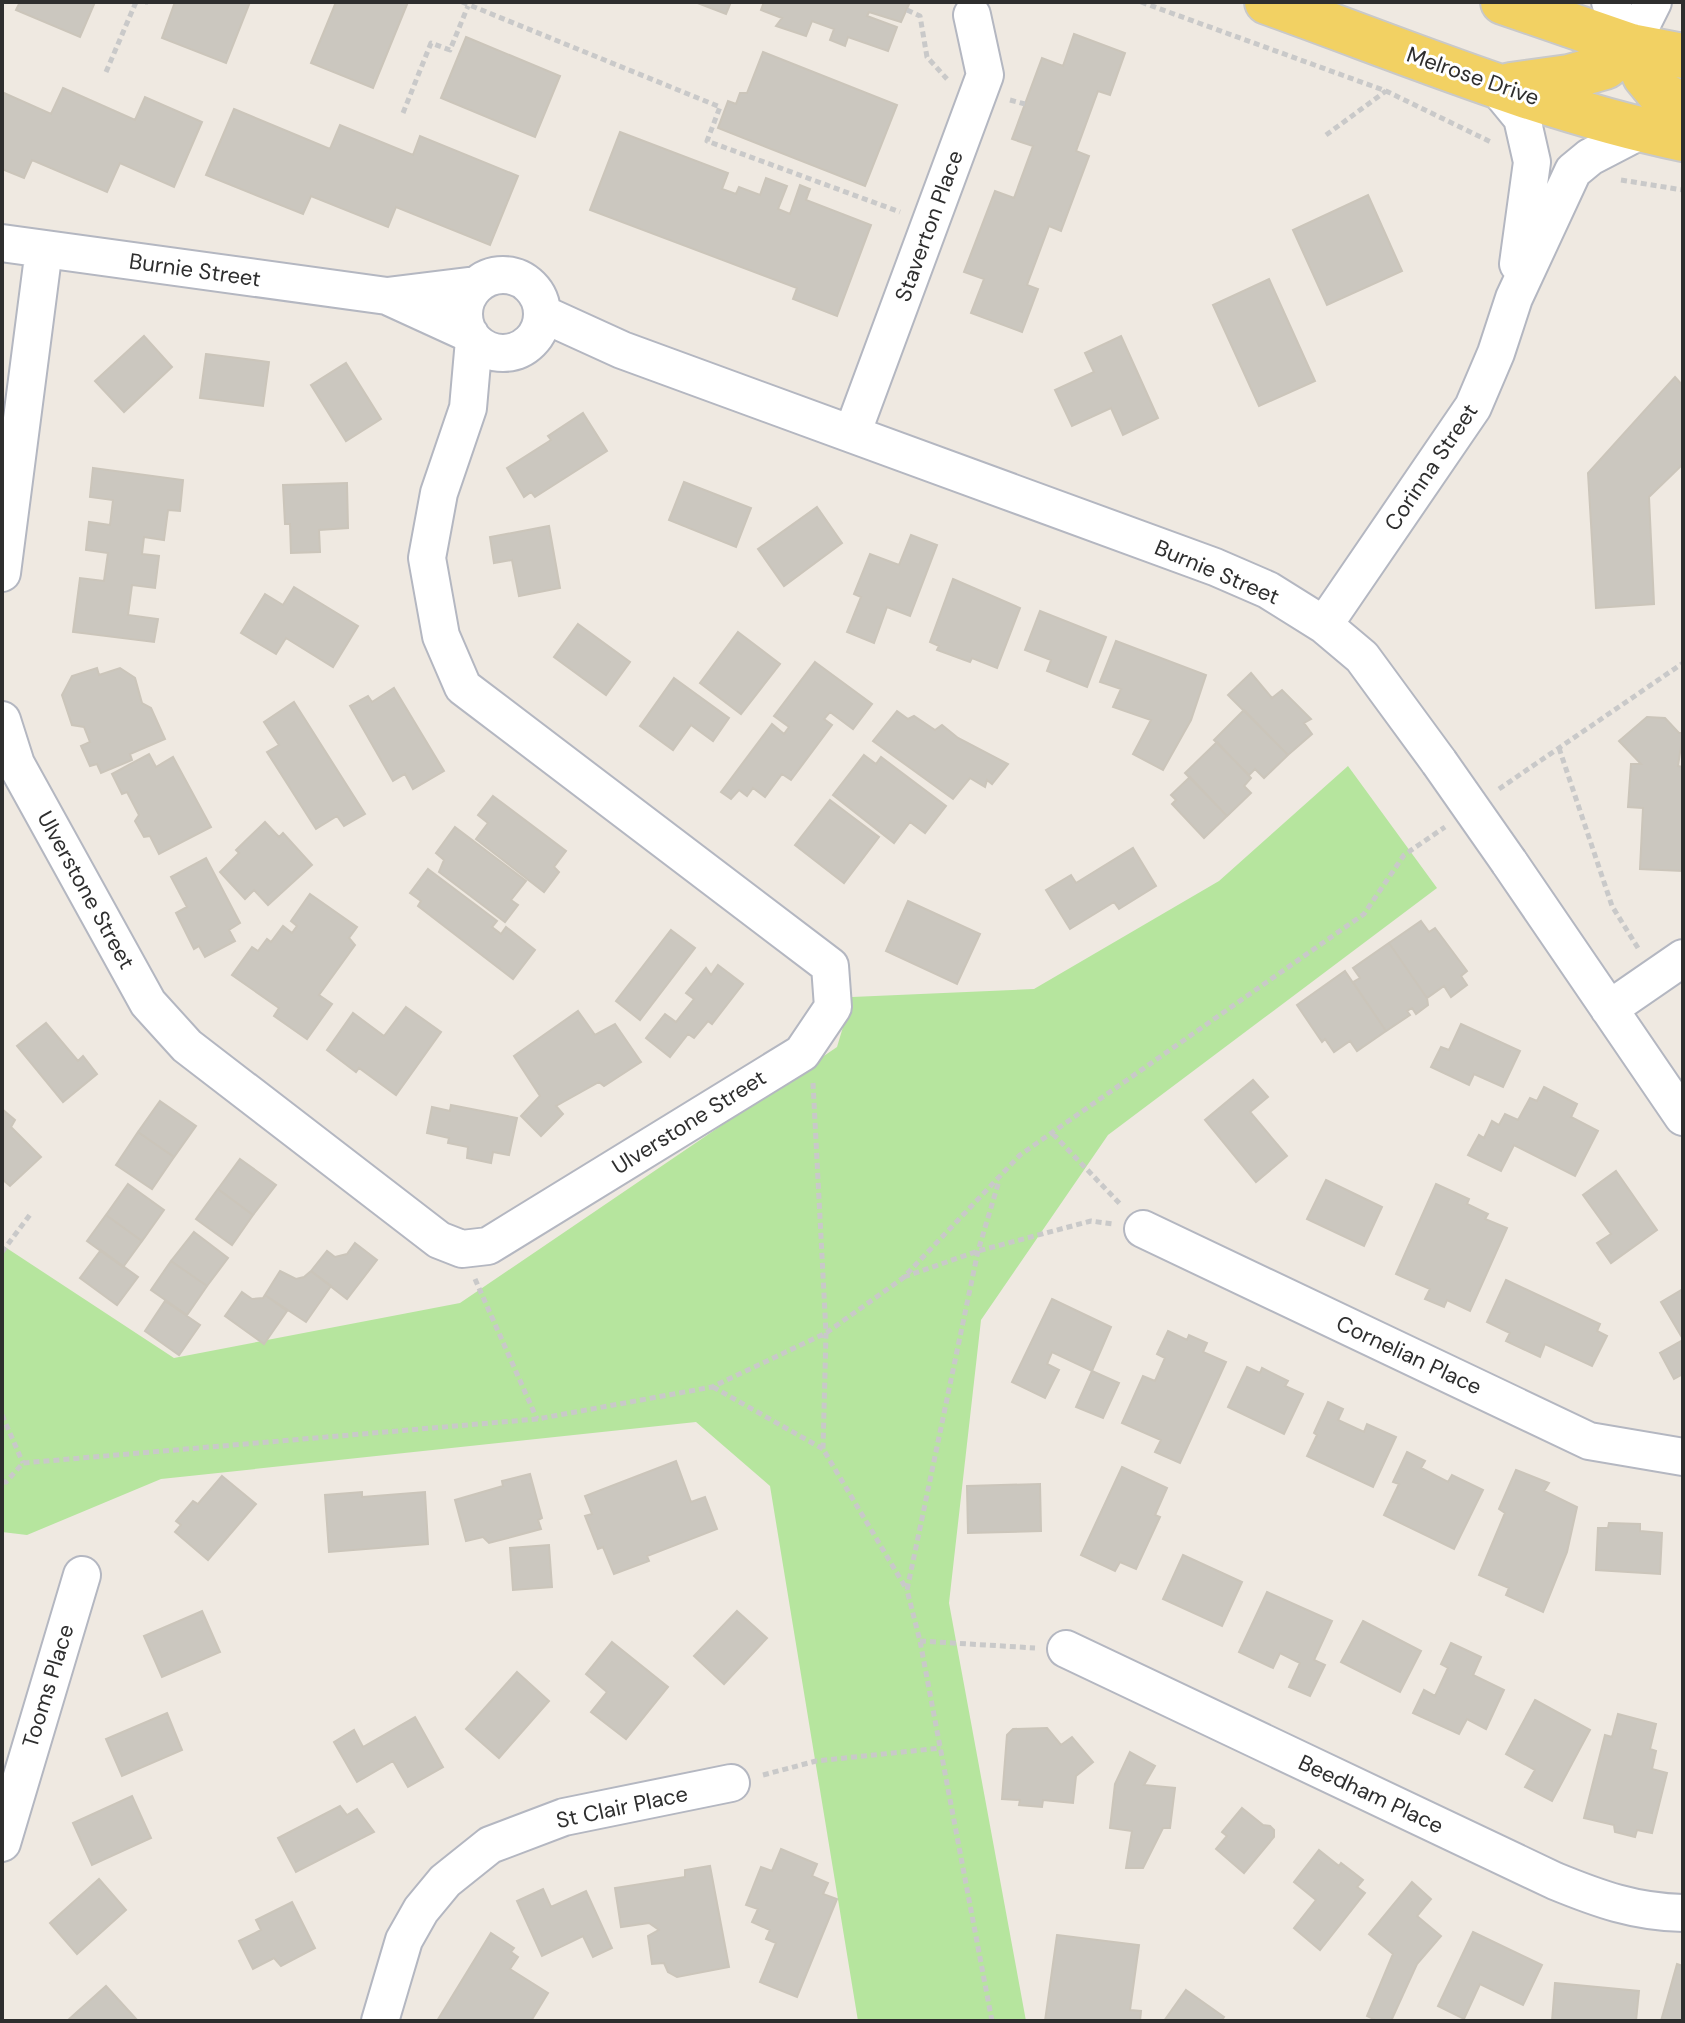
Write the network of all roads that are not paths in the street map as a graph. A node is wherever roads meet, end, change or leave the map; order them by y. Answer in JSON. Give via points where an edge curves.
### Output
{"nodes":[{"id":1,"x":1267,"y":2,"type":"edge"},
{"id":2,"x":1503,"y":2,"type":"edge"},
{"id":3,"x":1610,"y":2,"type":"edge"},
{"id":4,"x":1653,"y":2,"type":"edge"},
{"id":5,"x":972,"y":15,"type":"dead end"},
{"id":6,"x":1631,"y":46,"type":"junction"},
{"id":7,"x":1683,"y":56,"type":"edge"},
{"id":8,"x":1498,"y":86,"type":"junction"},
{"id":9,"x":1683,"y":105,"type":"edge"},
{"id":10,"x":1662,"y":135,"type":"edge"},
{"id":11,"x":2,"y":243,"type":"edge"},
{"id":12,"x":44,"y":249,"type":"junction"},
{"id":13,"x":476,"y":285,"type":"junction"},
{"id":14,"x":387,"y":296,"type":"junction"},
{"id":15,"x":1514,"y":298,"type":"junction"},
{"id":16,"x":543,"y":314,"type":"junction"},
{"id":17,"x":472,"y":337,"type":"junction"},
{"id":18,"x":518,"y":349,"type":"junction"},
{"id":19,"x":622,"y":350,"type":"junction"},
{"id":20,"x":468,"y":408,"type":"junction"},
{"id":21,"x":852,"y":434,"type":"junction"},
{"id":22,"x":2,"y":573,"type":"edge"},
{"id":23,"x":1324,"y":625,"type":"junction"},
{"id":24,"x":2,"y":720,"type":"edge"},
{"id":25,"x":1683,"y":958,"type":"edge"},
{"id":26,"x":1609,"y":1009,"type":"junction"},
{"id":27,"x":1683,"y":1117,"type":"edge"},
{"id":28,"x":1143,"y":1229,"type":"road end"},
{"id":29,"x":1683,"y":1457,"type":"edge"},
{"id":30,"x":82,"y":1575,"type":"dead end"},
{"id":31,"x":1066,"y":1649,"type":"road end"},
{"id":32,"x":731,"y":1783,"type":"road end"},
{"id":33,"x":2,"y":1843,"type":"edge"},
{"id":34,"x":1683,"y":1913,"type":"edge"},
{"id":35,"x":380,"y":2021,"type":"edge"}],
"edges":[{"from":1,"to":8,"type":"main road","name":"Melrose Drive"},
{"from":2,"to":6,"type":"main road"},
{"from":3,"to":6,"type":"street"},
{"from":4,"to":6,"type":"street"},
{"from":5,"to":21,"type":"street","name":"Staverton Place","via":[[985,75]]},
{"from":6,"to":7,"type":"main road"},
{"from":6,"to":8,"type":"main road","via":[[1605,67]]},
{"from":6,"to":9,"type":"main road","via":[[1659,93]]},
{"from":8,"to":10,"type":"main road","name":"Melrose Drive"},
{"from":8,"to":15,"type":"street","name":"Corinna Street","via":[[1522,118],[1532,162]]},
{"from":10,"to":15,"type":"street","name":"Corinna Street","via":[[1590,157],[1573,171]]},
{"from":11,"to":12,"type":"street","name":"Burnie Street"},
{"from":12,"to":14,"type":"street","name":"Burnie Street"},
{"from":12,"to":22,"type":"street"},
{"from":13,"to":14,"type":"street","name":"Burnie Street"},
{"from":13,"to":16,"type":"street","via":[[501,274],[524,280],[539,296]]},
{"from":13,"to":17,"type":"street","via":[[464,308]]},
{"from":14,"to":17,"type":"street","name":"Burnie Street"},
{"from":15,"to":23,"type":"street","name":"Corinna Street","via":[[1473,407]]},
{"from":16,"to":18,"type":"street","via":[[541,326]]},
{"from":16,"to":19,"type":"street","name":"Burnie Street"},
{"from":17,"to":18,"type":"street","via":[[497,352]]},
{"from":17,"to":20,"type":"street","name":"Ulverstone Street"},
{"from":18,"to":19,"type":"street","name":"Burnie Street"},
{"from":18,"to":20,"type":"street","name":"Ulverstone Street"},
{"from":19,"to":21,"type":"street","name":"Burnie Street"},
{"from":20,"to":24,"type":"street","name":"Ulverstone Street","via":[[439,493],[427,558],[441,636],[463,687],[830,966],[833,1007],[802,1053],[488,1246],[462,1249],[439,1240],[187,1046],[148,1003],[16,764]]},
{"from":21,"to":23,"type":"street","name":"Burnie Street","via":[[1215,567],[1268,590]]},
{"from":23,"to":26,"type":"street","name":"Burnie Street","bridge":true,"via":[[1362,657]]},
{"from":25,"to":26,"type":"street"},
{"from":26,"to":27,"type":"street","name":"Burnie Street"},
{"from":28,"to":29,"type":"street","name":"Cornelian Place","via":[[1589,1441]]},
{"from":30,"to":33,"type":"street","name":"Tooms Place"},
{"from":31,"to":34,"type":"street","name":"Beedham Place","via":[[1555,1881],[1610,1904]]},
{"from":32,"to":35,"type":"street","name":"St Clair Place","via":[[564,1817],[490,1845],[445,1881],[421,1910],[404,1940]]}]}
